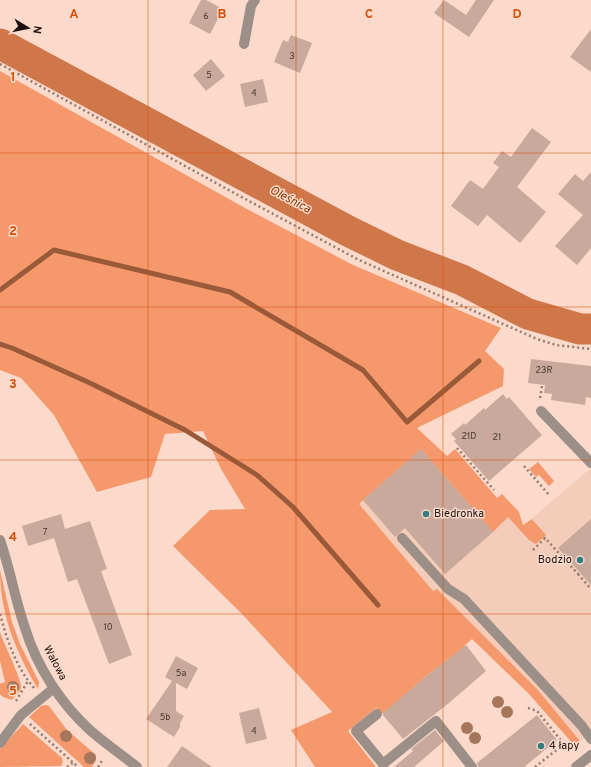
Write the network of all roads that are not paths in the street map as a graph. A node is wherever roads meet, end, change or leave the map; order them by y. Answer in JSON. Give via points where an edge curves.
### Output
{"nodes":[{"id":1,"x":256,"y":0,"type":"edge"},
{"id":2,"x":244,"y":44,"type":"dead end"},
{"id":3,"x":541,"y":411,"type":"dead end"},
{"id":4,"x":591,"y":463,"type":"edge"},
{"id":5,"x":402,"y":538,"type":"dead end"},
{"id":6,"x":0,"y":540,"type":"edge"},
{"id":7,"x":54,"y":688,"type":"junction"},
{"id":8,"x":377,"y":714,"type":"dead end"},
{"id":9,"x":590,"y":738,"type":"edge"},
{"id":10,"x":0,"y":743,"type":"edge"},
{"id":11,"x":591,"y":755,"type":"edge"},
{"id":12,"x":137,"y":767,"type":"edge"},
{"id":13,"x":472,"y":767,"type":"edge"},
{"id":14,"x":576,"y":767,"type":"edge"}],
"edges":[{"from":1,"to":2,"type":"street","via":[[251,6]]},
{"from":3,"to":4,"type":"street"},
{"from":5,"to":9,"type":"street","via":[[448,589],[464,599],[577,720]]},
{"from":6,"to":7,"type":"street","name":"Wałowa","via":[[25,629],[34,652]]},
{"from":7,"to":10,"type":"street","via":[[21,715]]},
{"from":7,"to":12,"type":"street","name":"Wałowa","via":[[91,731]]},
{"from":8,"to":13,"type":"street","via":[[356,731],[383,764],[436,721]]},
{"from":11,"to":14,"type":"street"}]}
